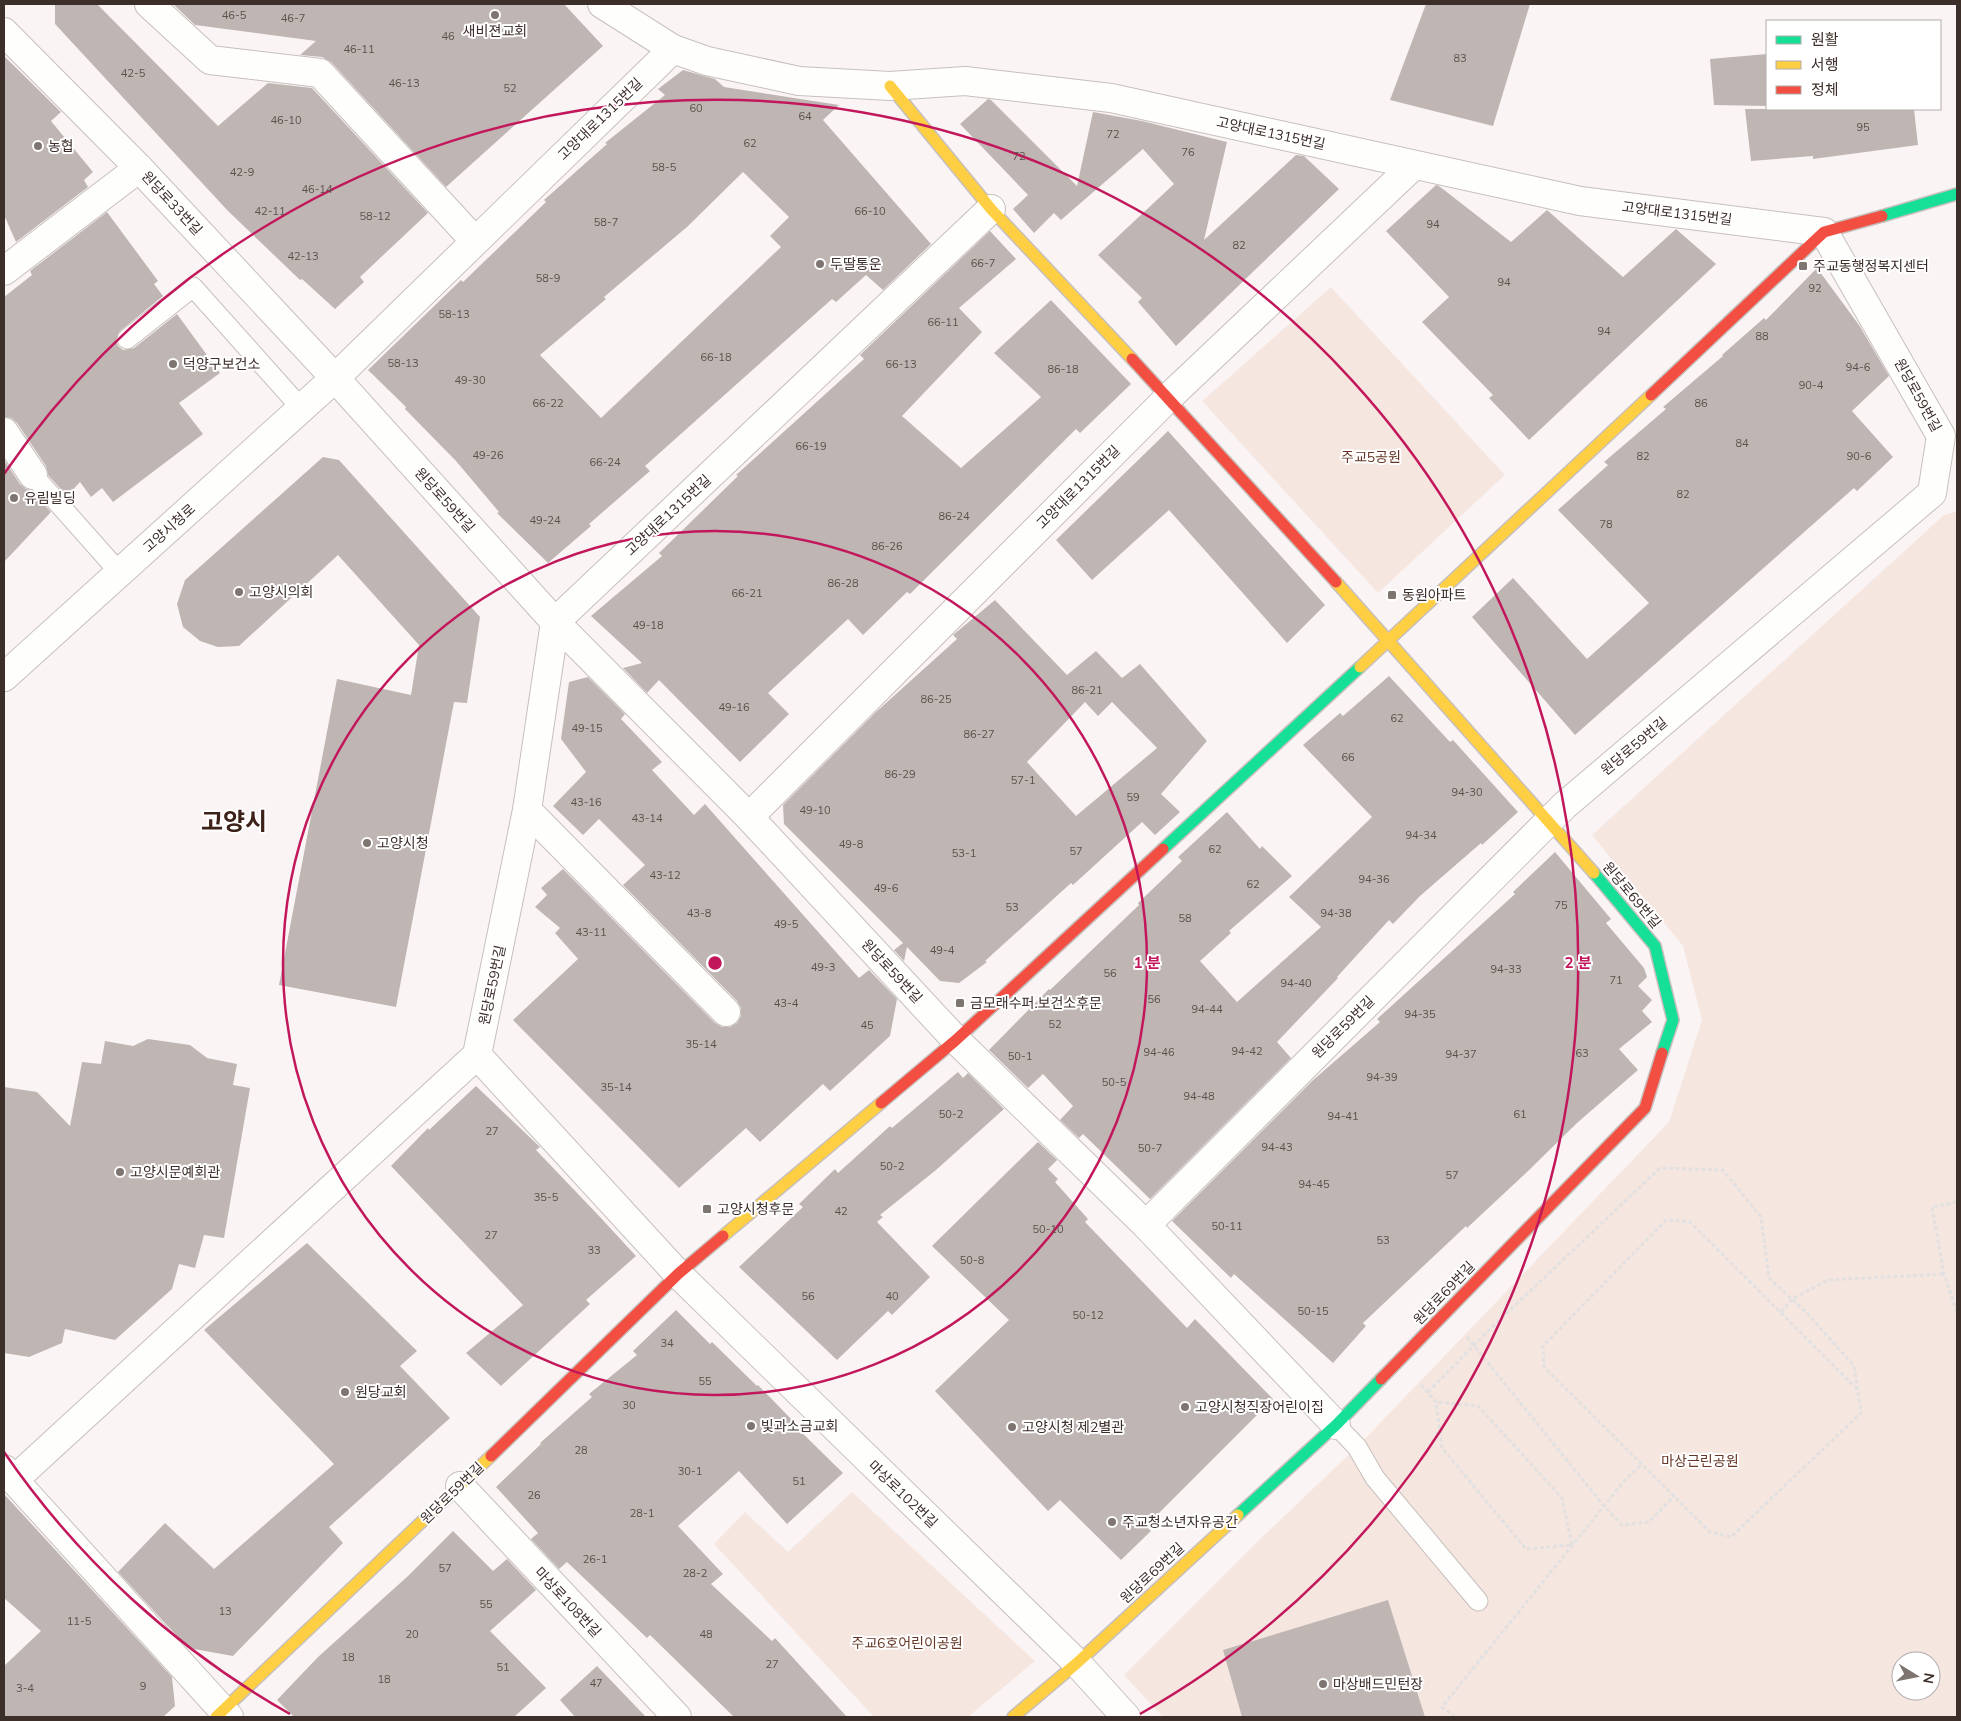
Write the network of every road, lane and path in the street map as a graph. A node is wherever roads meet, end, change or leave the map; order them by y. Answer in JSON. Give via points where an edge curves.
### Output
{"nodes":[{"id":1,"x":149,"y":4,"type":"edge"},
{"id":2,"x":602,"y":4,"type":"edge"},
{"id":3,"x":4,"y":32,"type":"edge"},
{"id":4,"x":673,"y":48,"type":"junction"},
{"id":5,"x":890,"y":86,"type":"junction"},
{"id":6,"x":1414,"y":165,"type":"junction"},
{"id":7,"x":140,"y":168,"type":"junction"},
{"id":8,"x":1957,"y":194,"type":"edge"},
{"id":9,"x":991,"y":209,"type":"junction"},
{"id":10,"x":1824,"y":232,"type":"junction"},
{"id":11,"x":475,"y":241,"type":"junction"},
{"id":12,"x":4,"y":271,"type":"edge"},
{"id":13,"x":127,"y":339,"type":"dead end"},
{"id":14,"x":334,"y":378,"type":"junction"},
{"id":15,"x":1168,"y":398,"type":"junction"},
{"id":16,"x":301,"y":408,"type":"junction"},
{"id":17,"x":4,"y":432,"type":"edge"},
{"id":18,"x":33,"y":475,"type":"joint"},
{"id":19,"x":120,"y":572,"type":"junction"},
{"id":20,"x":555,"y":622,"type":"junction"},
{"id":21,"x":1389,"y":640,"type":"junction"},
{"id":22,"x":4,"y":678,"type":"edge"},
{"id":23,"x":527,"y":810,"type":"junction"},
{"id":24,"x":749,"y":817,"type":"junction"},
{"id":25,"x":1548,"y":822,"type":"junction"},
{"id":26,"x":726,"y":1012,"type":"dead end"},
{"id":27,"x":956,"y":1040,"type":"junction"},
{"id":28,"x":477,"y":1055,"type":"junction"},
{"id":29,"x":1957,"y":1202,"type":"edge"},
{"id":30,"x":1146,"y":1225,"type":"junction"},
{"id":31,"x":678,"y":1274,"type":"junction"},
{"id":32,"x":1944,"y":1274,"type":"junction"},
{"id":33,"x":1792,"y":1300,"type":"junction"},
{"id":34,"x":1781,"y":1312,"type":"junction"},
{"id":35,"x":1957,"y":1312,"type":"edge"},
{"id":36,"x":1445,"y":1313,"type":"junction"},
{"id":37,"x":1474,"y":1345,"type":"junction"},
{"id":38,"x":1857,"y":1389,"type":"junction"},
{"id":39,"x":1428,"y":1392,"type":"dead end"},
{"id":40,"x":1336,"y":1425,"type":"junction"},
{"id":41,"x":1642,"y":1464,"type":"junction"},
{"id":42,"x":9,"y":1474,"type":"edge"},
{"id":43,"x":460,"y":1486,"type":"junction"},
{"id":44,"x":1674,"y":1496,"type":"junction"},
{"id":45,"x":1604,"y":1506,"type":"junction"},
{"id":46,"x":1572,"y":1545,"type":"junction"},
{"id":47,"x":1478,"y":1601,"type":"dead end"},
{"id":48,"x":1076,"y":1663,"type":"junction"},
{"id":49,"x":223,"y":1715,"type":"edge"},
{"id":50,"x":677,"y":1717,"type":"edge"},
{"id":51,"x":1013,"y":1717,"type":"edge"},
{"id":52,"x":1126,"y":1717,"type":"edge"},
{"id":53,"x":1455,"y":1717,"type":"edge"}],
"edges":[{"from":1,"to":11,"type":"street","via":[[210,60],[320,73]]},
{"from":2,"to":4,"type":"street","name":"고양대로1315번길"},
{"from":3,"to":7,"type":"street","name":"원당로33번길"},
{"from":4,"to":5,"type":"street","name":"고양대로1315번길","via":[[707,61],[799,81]]},
{"from":4,"to":11,"type":"street","name":"고양대로1315번길"},
{"from":5,"to":6,"type":"street","name":"고양대로1315번길","via":[[964,81],[1111,98]]},
{"from":5,"to":9,"type":"street"},
{"from":6,"to":10,"type":"street","name":"고양대로1315번길","via":[[1580,201]]},
{"from":6,"to":15,"type":"street","name":"고양대로1315번길"},
{"from":7,"to":12,"type":"street"},
{"from":7,"to":14,"type":"street","name":"원당로33번길"},
{"from":8,"to":10,"type":"street","name":"원당로59번길"},
{"from":9,"to":15,"type":"street","name":"원당로69번길"},
{"from":9,"to":20,"type":"street","name":"고양대로1315번길"},
{"from":10,"to":21,"type":"street","name":"원당로59번길"},
{"from":10,"to":25,"type":"street","name":"원당로59번길","via":[[1941,436],[1932,493]]},
{"from":11,"to":14,"type":"street","name":"고양대로1315번길"},
{"from":13,"to":16,"type":"lane","via":[[193,287]]},
{"from":14,"to":16,"type":"street","name":"고양시청로"},
{"from":14,"to":20,"type":"street","name":"원당로59번길"},
{"from":15,"to":21,"type":"street","name":"원당로69번길"},
{"from":15,"to":24,"type":"street","name":"고양대로1315번길"},
{"from":16,"to":19,"type":"street","name":"고양시청로"},
{"from":17,"to":18,"type":"street"},
{"from":18,"to":19,"type":"lane"},
{"from":19,"to":22,"type":"street","name":"고양시청로"},
{"from":20,"to":23,"type":"street","name":"원당로59번길"},
{"from":20,"to":24,"type":"street","name":"원당로59번길"},
{"from":21,"to":25,"type":"street","name":"원당로69번길"},
{"from":21,"to":27,"type":"street","name":"원당로59번길"},
{"from":23,"to":26,"type":"street"},
{"from":23,"to":28,"type":"street","name":"원당로59번길"},
{"from":24,"to":27,"type":"street","name":"원당로59번길"},
{"from":25,"to":30,"type":"street","name":"원당로59번길"},
{"from":25,"to":36,"type":"street","name":"원당로69번길","via":[[1655,946],[1673,1020],[1645,1108]]},
{"from":27,"to":30,"type":"street","name":"원당로59번길"},
{"from":27,"to":31,"type":"street","name":"원당로59번길"},
{"from":28,"to":31,"type":"street"},
{"from":28,"to":42,"type":"street"},
{"from":29,"to":32,"type":"path","via":[[1932,1207]]},
{"from":30,"to":40,"type":"street","name":"원당로59번길"},
{"from":31,"to":43,"type":"street","name":"원당로59번길"},
{"from":31,"to":48,"type":"street","name":"마상로102번길"},
{"from":32,"to":33,"type":"path","via":[[1828,1280]]},
{"from":32,"to":35,"type":"path"},
{"from":33,"to":34,"type":"path"},
{"from":33,"to":37,"type":"path","via":[[1769,1278],[1761,1217],[1723,1170],[1660,1168]]},
{"from":33,"to":38,"type":"path","via":[[1854,1366]]},
{"from":34,"to":38,"type":"path"},
{"from":34,"to":41,"type":"path","via":[[1690,1222],[1666,1220],[1544,1346],[1544,1367]]},
{"from":36,"to":37,"type":"path"},
{"from":36,"to":40,"type":"street","name":"원당로69번길"},
{"from":37,"to":39,"type":"path"},
{"from":37,"to":45,"type":"path"},
{"from":38,"to":44,"type":"path","via":[[1861,1413],[1731,1537],[1710,1532]]},
{"from":40,"to":47,"type":"lane","via":[[1357,1447],[1375,1478]]},
{"from":40,"to":48,"type":"street","name":"원당로69번길"},
{"from":41,"to":44,"type":"path"},
{"from":41,"to":45,"type":"path"},
{"from":42,"to":49,"type":"street","name":"원당로59번길"},
{"from":43,"to":49,"type":"street","name":"원당로59번길"},
{"from":43,"to":50,"type":"street","name":"마상로108번길"},
{"from":44,"to":45,"type":"path","via":[[1649,1522],[1622,1525]]},
{"from":45,"to":46,"type":"path"},
{"from":46,"to":46,"type":"path","via":[[1562,1498],[1478,1406],[1436,1402],[1442,1448],[1526,1549]]},
{"from":46,"to":53,"type":"path","via":[[1442,1706]]},
{"from":48,"to":51,"type":"street","name":"원당로69번길"},
{"from":48,"to":52,"type":"street","name":"마상로102번길"}]}
